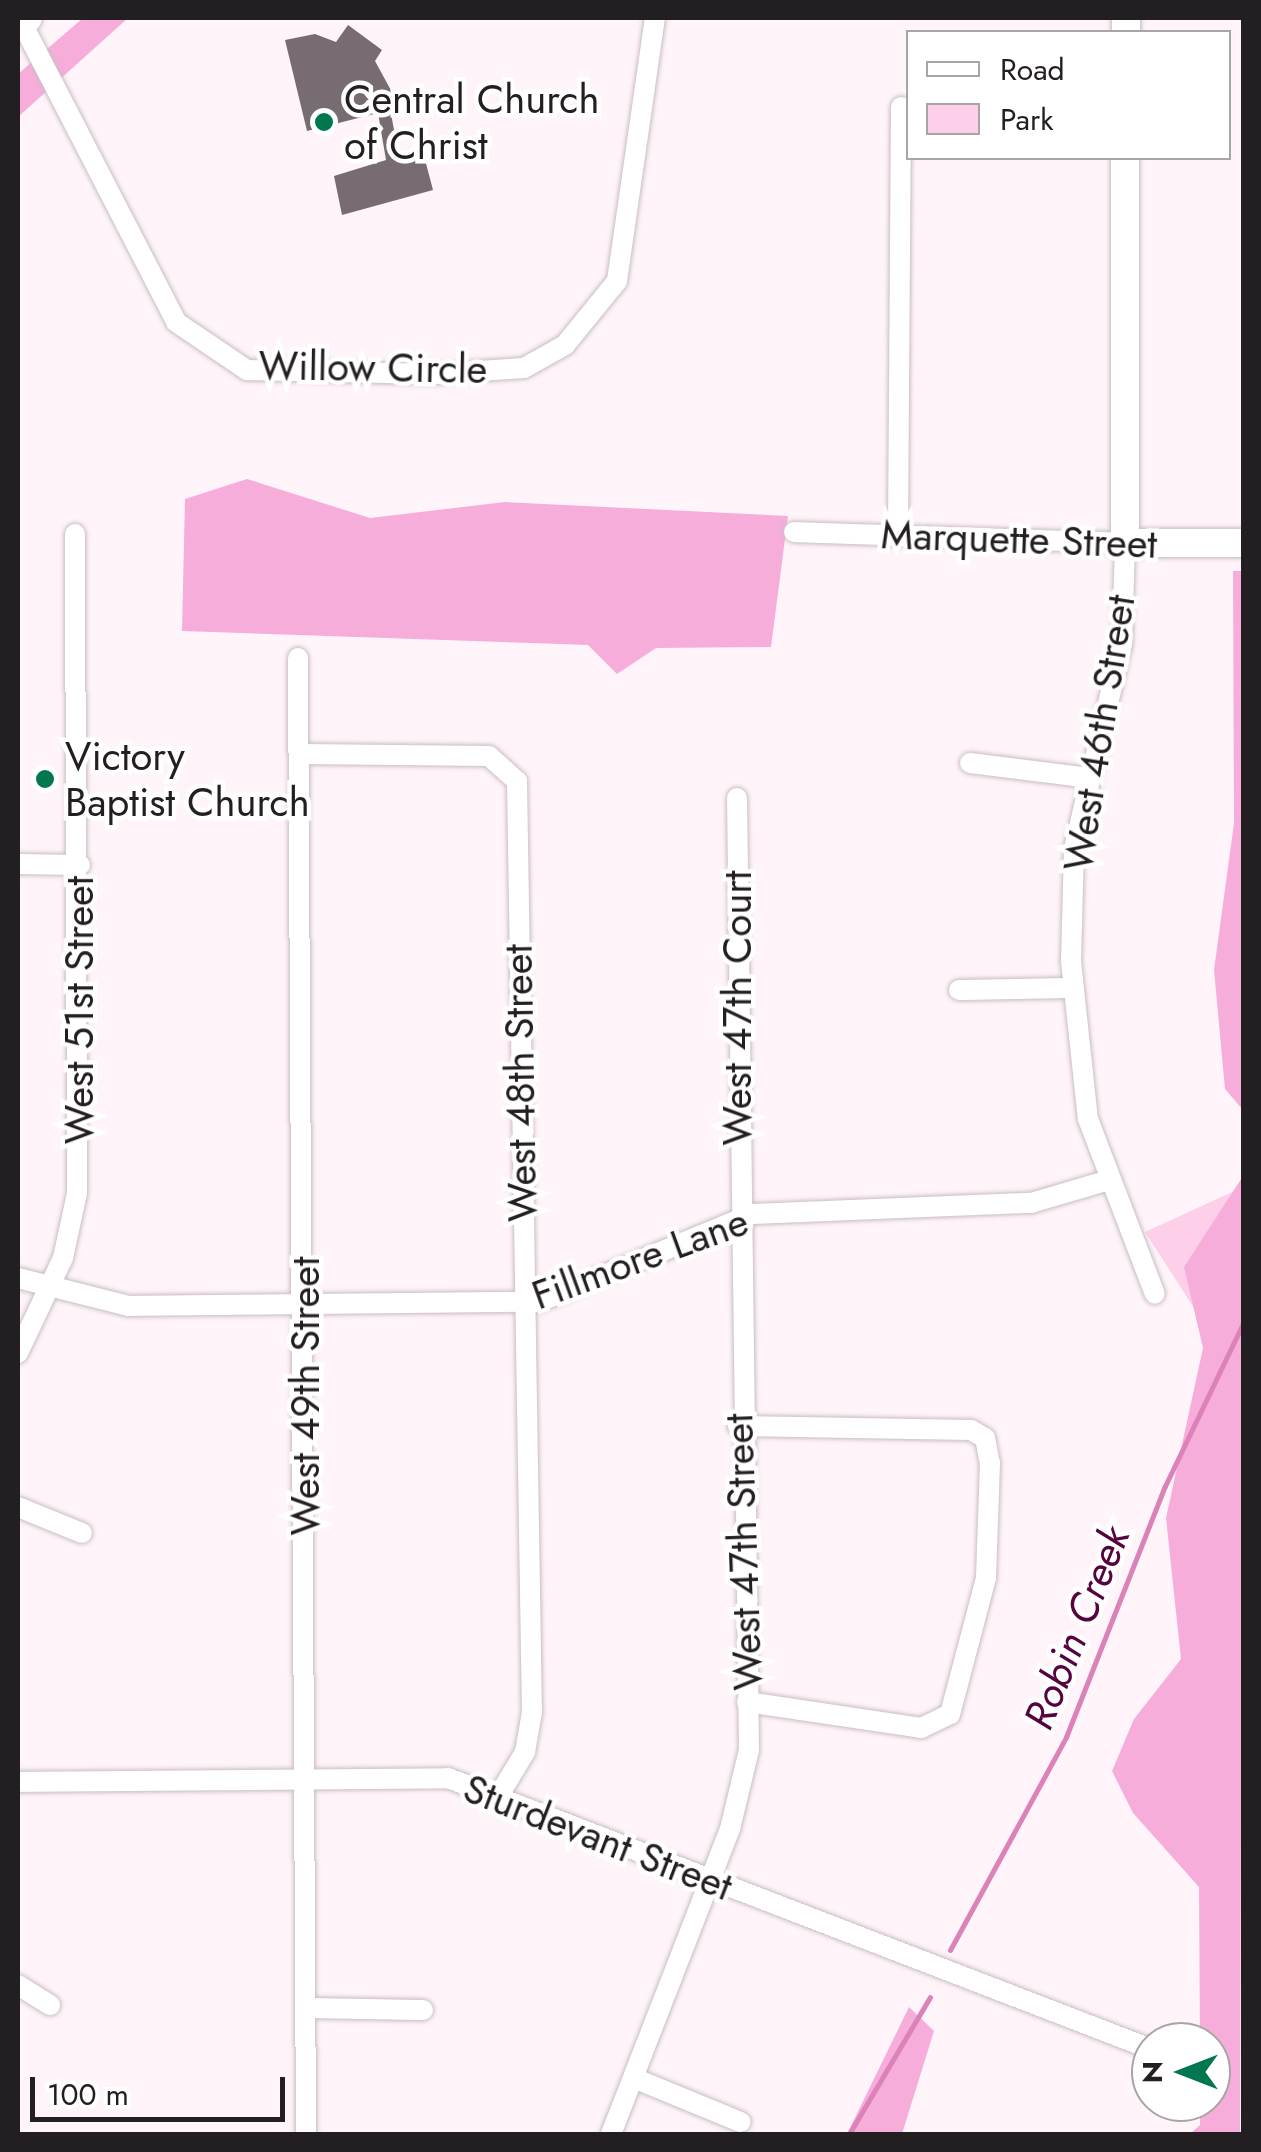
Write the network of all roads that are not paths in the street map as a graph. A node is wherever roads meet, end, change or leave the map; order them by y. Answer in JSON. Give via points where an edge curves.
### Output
{"nodes":[{"id":1,"x":655,"y":18,"type":"edge"},
{"id":2,"x":22,"y":23,"type":"edge"},
{"id":3,"x":901,"y":107,"type":"dead end"},
{"id":4,"x":1126,"y":160,"type":"edge"},
{"id":5,"x":794,"y":532,"type":"dead end"},
{"id":6,"x":75,"y":534,"type":"dead end"},
{"id":7,"x":898,"y":535,"type":"junction"},
{"id":8,"x":1124,"y":543,"type":"junction"},
{"id":9,"x":1244,"y":543,"type":"edge"},
{"id":10,"x":298,"y":658,"type":"dead end"},
{"id":11,"x":300,"y":754,"type":"junction"},
{"id":12,"x":970,"y":763,"type":"dead end"},
{"id":13,"x":1091,"y":778,"type":"junction"},
{"id":14,"x":737,"y":798,"type":"dead end"},
{"id":15,"x":18,"y":864,"type":"edge"},
{"id":16,"x":80,"y":866,"type":"junction"},
{"id":17,"x":1072,"y":988,"type":"junction"},
{"id":18,"x":959,"y":990,"type":"dead end"},
{"id":19,"x":1109,"y":1180,"type":"junction"},
{"id":20,"x":738,"y":1218,"type":"junction"},
{"id":21,"x":18,"y":1278,"type":"edge"},
{"id":22,"x":50,"y":1290,"type":"junction"},
{"id":23,"x":1155,"y":1294,"type":"dead end"},
{"id":24,"x":522,"y":1303,"type":"junction"},
{"id":25,"x":304,"y":1307,"type":"junction"},
{"id":26,"x":18,"y":1354,"type":"edge"},
{"id":27,"x":738,"y":1426,"type":"junction"},
{"id":28,"x":18,"y":1508,"type":"edge"},
{"id":29,"x":82,"y":1533,"type":"dead end"},
{"id":30,"x":747,"y":1702,"type":"junction"},
{"id":31,"x":308,"y":1774,"type":"junction"},
{"id":32,"x":18,"y":1782,"type":"edge"},
{"id":33,"x":498,"y":1797,"type":"junction"},
{"id":34,"x":710,"y":1880,"type":"junction"},
{"id":35,"x":18,"y":1986,"type":"edge"},
{"id":36,"x":50,"y":2005,"type":"dead end"},
{"id":37,"x":307,"y":2008,"type":"junction"},
{"id":38,"x":423,"y":2010,"type":"dead end"},
{"id":39,"x":1131,"y":2042,"type":"edge"},
{"id":40,"x":636,"y":2078,"type":"junction"},
{"id":41,"x":741,"y":2122,"type":"dead end"},
{"id":42,"x":306,"y":2134,"type":"edge"},
{"id":43,"x":611,"y":2134,"type":"edge"}],
"edges":[{"from":1,"to":2,"type":"street","name":"Willow Circle","via":[[617,281],[566,345],[524,368],[435,374],[247,370],[176,322]]},
{"from":3,"to":7,"type":"street"},
{"from":4,"to":8,"type":"street","name":"West 46th Street"},
{"from":5,"to":7,"type":"street","name":"Marquette Street"},
{"from":6,"to":16,"type":"street","name":"West 51st Street"},
{"from":7,"to":8,"type":"street","name":"Marquette Street"},
{"from":8,"to":9,"type":"street","name":"Marquette Street"},
{"from":8,"to":13,"type":"street","name":"West 46th Street","via":[[1122,644]]},
{"from":10,"to":11,"type":"street","name":"West 49th Street"},
{"from":11,"to":24,"type":"street","name":"West 48th Street","via":[[489,756],[517,781]]},
{"from":11,"to":25,"type":"street","name":"West 49th Street"},
{"from":12,"to":13,"type":"street"},
{"from":13,"to":17,"type":"street","name":"West 46th Street","via":[[1074,848]]},
{"from":14,"to":20,"type":"street","name":"West 47th Court"},
{"from":15,"to":16,"type":"street"},
{"from":16,"to":22,"type":"street","name":"West 51st Street","via":[[77,1193]]},
{"from":17,"to":18,"type":"street"},
{"from":17,"to":19,"type":"street","name":"West 46th Street","via":[[1088,1119]]},
{"from":19,"to":20,"type":"street","name":"Fillmore Lane","via":[[1031,1203],[837,1205]]},
{"from":19,"to":23,"type":"street","name":"West 46th Street"},
{"from":20,"to":24,"type":"street","name":"Fillmore Lane"},
{"from":20,"to":27,"type":"street","name":"West 47th Street"},
{"from":21,"to":22,"type":"street","name":"Fillmore Lane"},
{"from":22,"to":25,"type":"street","name":"Fillmore Lane","via":[[130,1306]]},
{"from":22,"to":26,"type":"street","name":"West 51st Street"},
{"from":24,"to":25,"type":"street","name":"Fillmore Lane"},
{"from":24,"to":33,"type":"street","name":"West 48th Street","via":[[532,1712],[525,1752]]},
{"from":25,"to":31,"type":"street","name":"West 49th Street"},
{"from":27,"to":30,"type":"street","name":"West 47th Street"},
{"from":27,"to":30,"type":"street","via":[[971,1430],[986,1438],[990,1548],[950,1714],[921,1728]]},
{"from":28,"to":29,"type":"street"},
{"from":30,"to":34,"type":"street","name":"West 47th Street","via":[[743,1784]]},
{"from":31,"to":32,"type":"street","name":"Sturdevant Street"},
{"from":31,"to":33,"type":"street","name":"Sturdevant Street","via":[[419,1774]]},
{"from":31,"to":37,"type":"street","name":"West 49th Street"},
{"from":33,"to":34,"type":"street","name":"Sturdevant Street"},
{"from":34,"to":39,"type":"street","name":"Sturdevant Street"},
{"from":34,"to":40,"type":"street","name":"West 47th Street"},
{"from":35,"to":36,"type":"street"},
{"from":37,"to":38,"type":"street"},
{"from":37,"to":42,"type":"street","name":"West 49th Street"},
{"from":40,"to":41,"type":"street"},
{"from":40,"to":43,"type":"street","name":"West 47th Street"}]}
